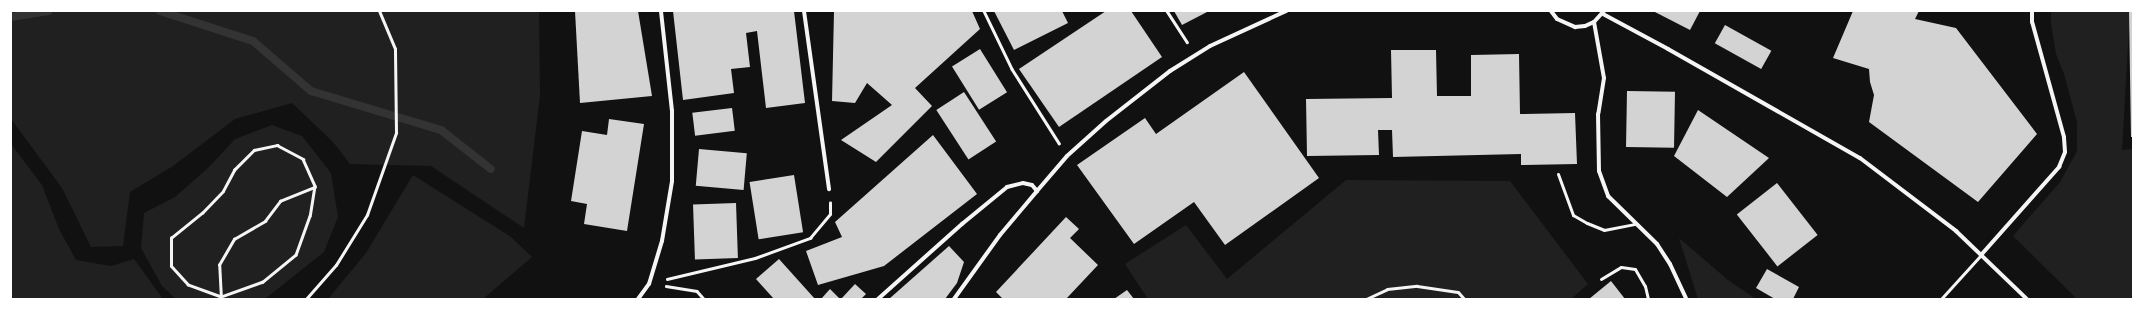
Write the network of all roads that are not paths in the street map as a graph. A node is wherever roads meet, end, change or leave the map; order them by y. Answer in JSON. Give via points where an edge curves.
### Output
{"nodes":[{"id":1,"x":661,"y":11,"type":"edge"},
{"id":2,"x":804,"y":11,"type":"edge"},
{"id":3,"x":1286,"y":11,"type":"edge"},
{"id":4,"x":1551,"y":11,"type":"edge"},
{"id":5,"x":2032,"y":11,"type":"edge"},
{"id":6,"x":1603,"y":12,"type":"edge"},
{"id":7,"x":1594,"y":22,"type":"junction"},
{"id":8,"x":1558,"y":174,"type":"dead end"},
{"id":9,"x":829,"y":189,"type":"road end"},
{"id":10,"x":1037,"y":191,"type":"junction"},
{"id":11,"x":1635,"y":224,"type":"junction"},
{"id":12,"x":1981,"y":255,"type":"junction"},
{"id":13,"x":1601,"y":279,"type":"dead end"},
{"id":14,"x":638,"y":299,"type":"edge"},
{"id":15,"x":878,"y":299,"type":"edge"},
{"id":16,"x":954,"y":299,"type":"edge"},
{"id":17,"x":1366,"y":299,"type":"edge"},
{"id":18,"x":1464,"y":299,"type":"edge"},
{"id":19,"x":1648,"y":299,"type":"edge"},
{"id":20,"x":1686,"y":299,"type":"edge"},
{"id":21,"x":1941,"y":299,"type":"edge"},
{"id":22,"x":2027,"y":299,"type":"edge"}],
"edges":[{"from":1,"to":14,"type":"street","via":[[672,111],[672,181],[662,241],[649,284]]},
{"from":2,"to":9,"type":"street"},
{"from":3,"to":10,"type":"street","via":[[1210,46],[1170,71],[1106,121],[1067,156]]},
{"from":4,"to":7,"type":"street","via":[[1558,20],[1575,27]]},
{"from":5,"to":12,"type":"street","via":[[2032,22],[2064,137],[2065,152],[2059,167]]},
{"from":6,"to":7,"type":"street"},
{"from":6,"to":12,"type":"street","via":[[1860,158],[1956,231]]},
{"from":7,"to":11,"type":"street","via":[[1604,78],[1598,114],[1599,171],[1608,196]]},
{"from":8,"to":11,"type":"lane","via":[[1573,215],[1604,230]]},
{"from":10,"to":15,"type":"street","via":[[1032,185],[1023,183],[1007,188],[962,224]]},
{"from":10,"to":16,"type":"street","via":[[1000,235]]},
{"from":11,"to":20,"type":"street","via":[[1657,244],[1670,264]]},
{"from":12,"to":21,"type":"lane"},
{"from":12,"to":22,"type":"street"},
{"from":13,"to":19,"type":"lane","via":[[1621,266],[1635,269]]},
{"from":17,"to":18,"type":"lane","via":[[1387,289],[1417,286],[1458,292]]}]}
